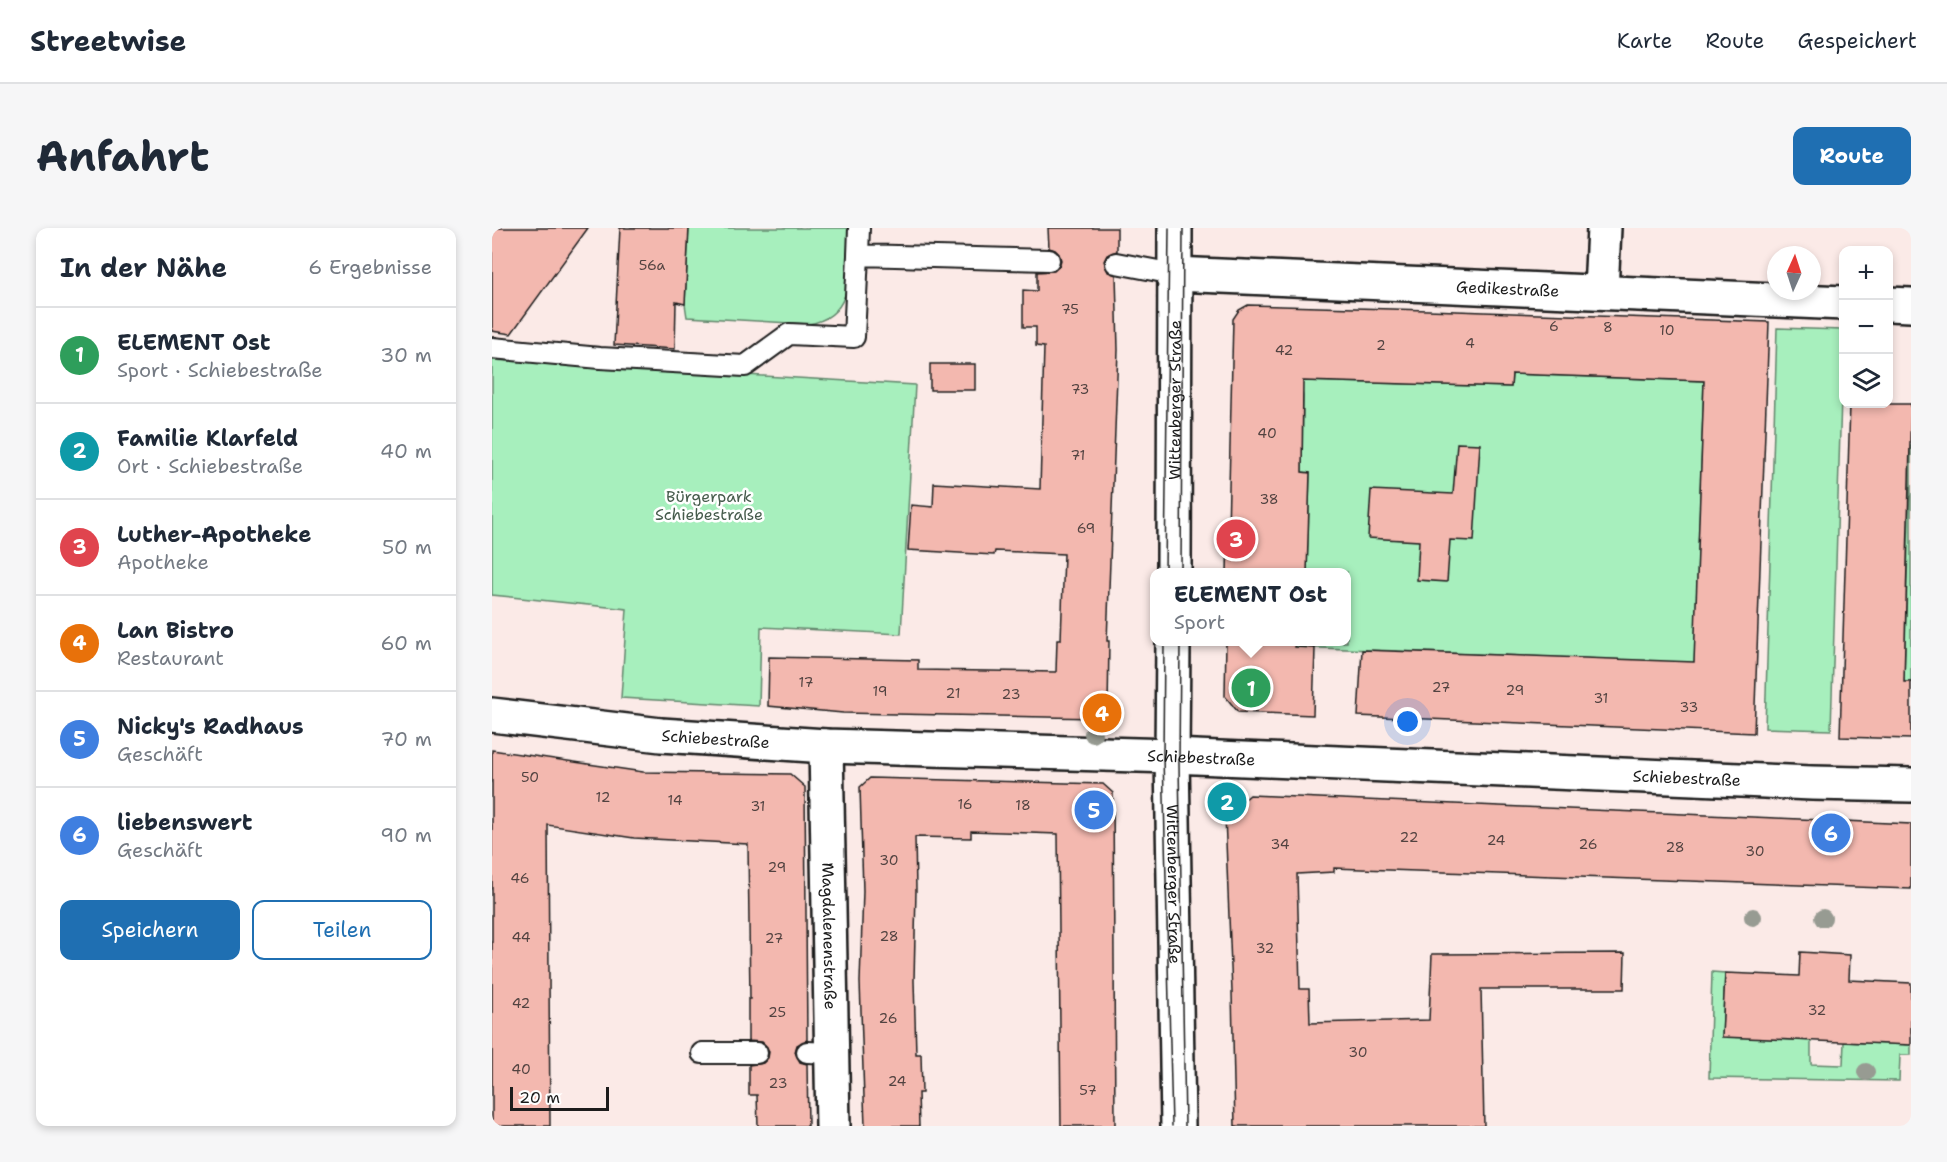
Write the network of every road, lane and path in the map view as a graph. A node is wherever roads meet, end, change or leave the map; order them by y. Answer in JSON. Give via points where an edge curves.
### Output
{"nodes":[{"id":1,"x":859,"y":228,"type":"edge"},
{"id":2,"x":1175,"y":228,"type":"edge"},
{"id":3,"x":1604,"y":228,"type":"edge"},
{"id":4,"x":858,"y":255,"type":"junction"},
{"id":5,"x":1049,"y":260,"type":"dead end"},
{"id":6,"x":1116,"y":263,"type":"dead end"},
{"id":7,"x":1174,"y":274,"type":"junction"},
{"id":8,"x":1601,"y":291,"type":"junction"},
{"id":9,"x":1839,"y":303,"type":"edge"},
{"id":10,"x":1893,"y":304,"type":"edge"},
{"id":11,"x":1911,"y":305,"type":"edge"},
{"id":12,"x":492,"y":348,"type":"edge"},
{"id":13,"x":1174,"y":568,"type":"edge"},
{"id":14,"x":1173,"y":646,"type":"edge"},
{"id":15,"x":492,"y":715,"type":"edge"},
{"id":16,"x":826,"y":746,"type":"junction"},
{"id":17,"x":1172,"y":756,"type":"junction"},
{"id":18,"x":1911,"y":785,"type":"edge"},
{"id":19,"x":702,"y":1053,"type":"dead end"},
{"id":20,"x":757,"y":1053,"type":"dead end"},
{"id":21,"x":833,"y":1126,"type":"edge"},
{"id":22,"x":1178,"y":1126,"type":"edge"}],
"edges":[{"from":1,"to":4,"type":"lane"},
{"from":2,"to":7,"type":"street","name":"Wittenberger Straße"},
{"from":3,"to":8,"type":"street"},
{"from":4,"to":5,"type":"lane"},
{"from":4,"to":12,"type":"lane","via":[[854,338],[789,334],[745,366]]},
{"from":6,"to":7,"type":"lane"},
{"from":7,"to":8,"type":"street","name":"Gedikestraße"},
{"from":7,"to":13,"type":"street","name":"Wittenberger Straße"},
{"from":8,"to":9,"type":"street","name":"Gedikestraße"},
{"from":10,"to":11,"type":"street"},
{"from":14,"to":17,"type":"street","name":"Wittenberger Straße"},
{"from":15,"to":16,"type":"street","name":"Schiebestraße","via":[[661,735]]},
{"from":16,"to":17,"type":"street","name":"Schiebestraße"},
{"from":16,"to":21,"type":"street","name":"Magdalenenstraße","via":[[819,1053]]},
{"from":17,"to":18,"type":"street","name":"Schiebestraße"},
{"from":17,"to":22,"type":"street","name":"Wittenberger Straße"},
{"from":19,"to":20,"type":"lane"}]}
